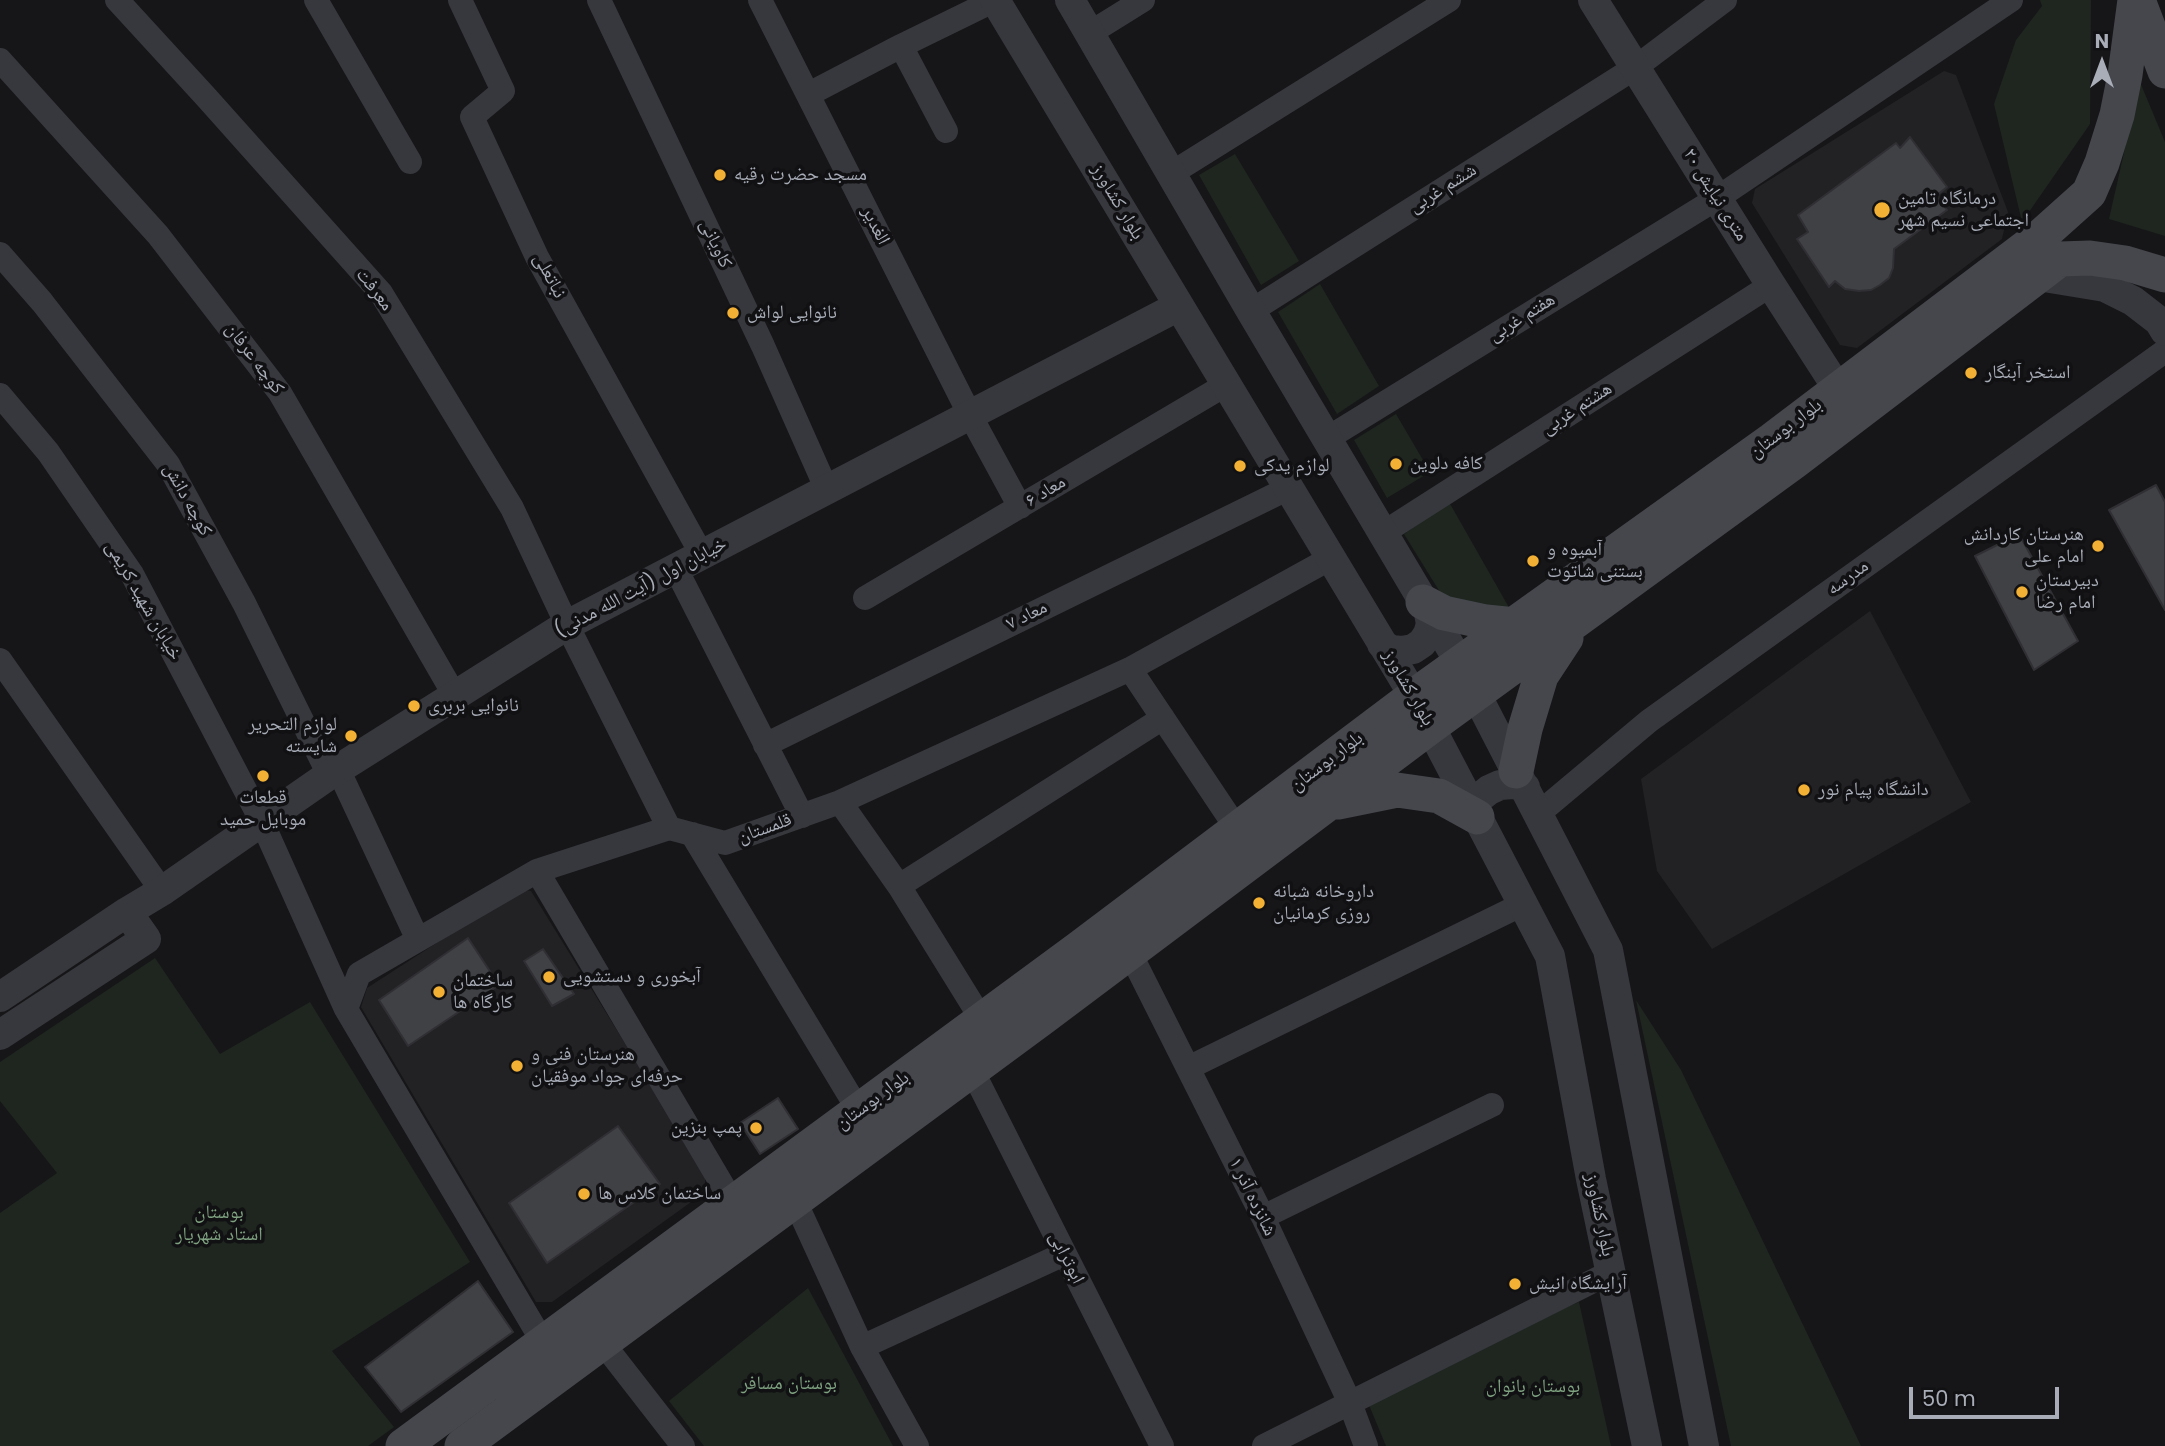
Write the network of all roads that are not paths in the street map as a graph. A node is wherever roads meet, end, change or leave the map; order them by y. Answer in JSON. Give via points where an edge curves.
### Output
{"nodes":[{"id":1,"x":117,"y":0,"type":"edge"},
{"id":2,"x":316,"y":0,"type":"edge"},
{"id":3,"x":460,"y":0,"type":"edge"},
{"id":4,"x":599,"y":0,"type":"edge"},
{"id":5,"x":760,"y":0,"type":"edge"},
{"id":6,"x":995,"y":0,"type":"edge"},
{"id":7,"x":1070,"y":0,"type":"edge"},
{"id":8,"x":1143,"y":0,"type":"edge"},
{"id":9,"x":1449,"y":0,"type":"edge"},
{"id":10,"x":1593,"y":0,"type":"edge"},
{"id":11,"x":1725,"y":0,"type":"edge"},
{"id":12,"x":2011,"y":0,"type":"edge"},
{"id":13,"x":2136,"y":0,"type":"edge"},
{"id":14,"x":1090,"y":33,"type":"junction"},
{"id":15,"x":901,"y":46,"type":"junction"},
{"id":16,"x":0,"y":60,"type":"edge"},
{"id":17,"x":1636,"y":68,"type":"junction"},
{"id":18,"x":2165,"y":71,"type":"edge"},
{"id":19,"x":809,"y":94,"type":"junction"},
{"id":20,"x":946,"y":131,"type":"dead end"},
{"id":21,"x":410,"y":162,"type":"dead end"},
{"id":22,"x":1172,"y":173,"type":"junction"},
{"id":23,"x":1716,"y":199,"type":"junction"},
{"id":24,"x":0,"y":254,"type":"edge"},
{"id":25,"x":2047,"y":257,"type":"junction"},
{"id":26,"x":2165,"y":275,"type":"edge"},
{"id":27,"x":1771,"y":285,"type":"junction"},
{"id":28,"x":1179,"y":306,"type":"junction"},
{"id":29,"x":1251,"y":311,"type":"junction"},
{"id":30,"x":2165,"y":331,"type":"edge"},
{"id":31,"x":2165,"y":351,"type":"edge"},
{"id":32,"x":1227,"y":384,"type":"junction"},
{"id":33,"x":1838,"y":390,"type":"junction"},
{"id":34,"x":0,"y":395,"type":"edge"},
{"id":35,"x":971,"y":415,"type":"junction"},
{"id":36,"x":1328,"y":438,"type":"junction"},
{"id":37,"x":1289,"y":488,"type":"junction"},
{"id":38,"x":827,"y":490,"type":"junction"},
{"id":39,"x":1020,"y":507,"type":"junction"},
{"id":40,"x":1383,"y":533,"type":"junction"},
{"id":41,"x":702,"y":555,"type":"junction"},
{"id":42,"x":1331,"y":558,"type":"junction"},
{"id":43,"x":676,"y":569,"type":"junction"},
{"id":44,"x":865,"y":598,"type":"dead end"},
{"id":45,"x":1426,"y":607,"type":"junction"},
{"id":46,"x":1579,"y":620,"type":"junction"},
{"id":47,"x":568,"y":625,"type":"junction"},
{"id":48,"x":1515,"y":625,"type":"junction"},
{"id":49,"x":1382,"y":644,"type":"junction"},
{"id":50,"x":0,"y":660,"type":"edge"},
{"id":51,"x":1461,"y":663,"type":"junction"},
{"id":52,"x":1130,"y":669,"type":"junction"},
{"id":53,"x":1477,"y":694,"type":"junction"},
{"id":54,"x":455,"y":696,"type":"junction"},
{"id":55,"x":1414,"y":696,"type":"junction"},
{"id":56,"x":1163,"y":718,"type":"junction"},
{"id":57,"x":1430,"y":727,"type":"junction"},
{"id":58,"x":765,"y":744,"type":"junction"},
{"id":59,"x":333,"y":772,"type":"junction"},
{"id":60,"x":1520,"y":779,"type":"junction"},
{"id":61,"x":840,"y":802,"type":"junction"},
{"id":62,"x":1327,"y":805,"type":"junction"},
{"id":63,"x":1475,"y":813,"type":"junction"},
{"id":64,"x":1538,"y":814,"type":"junction"},
{"id":65,"x":802,"y":816,"type":"junction"},
{"id":66,"x":262,"y":822,"type":"junction"},
{"id":67,"x":1237,"y":829,"type":"junction"},
{"id":68,"x":680,"y":831,"type":"junction"},
{"id":69,"x":537,"y":871,"type":"junction"},
{"id":70,"x":899,"y":886,"type":"junction"},
{"id":71,"x":162,"y":891,"type":"junction"},
{"id":72,"x":1523,"y":904,"type":"junction"},
{"id":73,"x":127,"y":912,"type":"junction"},
{"id":74,"x":418,"y":940,"type":"junction"},
{"id":75,"x":1130,"y":953,"type":"junction"},
{"id":76,"x":1021,"y":991,"type":"junction"},
{"id":77,"x":0,"y":997,"type":"edge"},
{"id":78,"x":345,"y":1009,"type":"junction"},
{"id":79,"x":982,"y":1020,"type":"junction"},
{"id":80,"x":1041,"y":1020,"type":"junction"},
{"id":81,"x":0,"y":1035,"type":"edge"},
{"id":82,"x":1188,"y":1068,"type":"junction"},
{"id":83,"x":972,"y":1070,"type":"junction"},
{"id":84,"x":1492,"y":1105,"type":"dead end"},
{"id":85,"x":859,"y":1111,"type":"junction"},
{"id":86,"x":723,"y":1186,"type":"dead end"},
{"id":87,"x":795,"y":1201,"type":"junction"},
{"id":88,"x":1262,"y":1217,"type":"junction"},
{"id":89,"x":1064,"y":1254,"type":"junction"},
{"id":90,"x":1611,"y":1272,"type":"junction"},
{"id":91,"x":602,"y":1342,"type":"junction"},
{"id":92,"x":544,"y":1344,"type":"junction"},
{"id":93,"x":862,"y":1347,"type":"junction"},
{"id":94,"x":1350,"y":1403,"type":"junction"},
{"id":95,"x":670,"y":1441,"type":"edge"},
{"id":96,"x":403,"y":1446,"type":"edge"},
{"id":97,"x":462,"y":1446,"type":"edge"},
{"id":98,"x":917,"y":1446,"type":"edge"},
{"id":99,"x":1161,"y":1446,"type":"edge"},
{"id":100,"x":1264,"y":1446,"type":"edge"},
{"id":101,"x":1366,"y":1446,"type":"edge"},
{"id":102,"x":1647,"y":1446,"type":"edge"},
{"id":103,"x":1704,"y":1446,"type":"edge"}],
"edges":[{"from":1,"to":47,"type":"street","name":"معرفت","via":[[381,293],[512,508]]},
{"from":2,"to":21,"type":"street"},
{"from":3,"to":41,"type":"street","name":"نباتعلی","via":[[503,91],[472,117],[537,257]]},
{"from":4,"to":38,"type":"street","name":"کاویانی"},
{"from":5,"to":19,"type":"street","name":"الغدیر"},
{"from":6,"to":15,"type":"street"},
{"from":6,"to":28,"type":"street","name":"بلوار کشاورز"},
{"from":7,"to":14,"type":"street"},
{"from":8,"to":14,"type":"street"},
{"from":9,"to":22,"type":"street"},
{"from":10,"to":17,"type":"street","name":"۲۰ متری نیایش"},
{"from":11,"to":17,"type":"street","name":"ششم غربی"},
{"from":12,"to":23,"type":"street","name":"هفتم غربی"},
{"from":13,"to":18,"type":"main road"},
{"from":13,"to":25,"type":"main road","name":"بلوار بوستان","via":[[2125,75],[2102,163],[2089,193]]},
{"from":14,"to":22,"type":"street"},
{"from":15,"to":19,"type":"street"},
{"from":15,"to":20,"type":"street"},
{"from":16,"to":54,"type":"street","name":"کوچه عرفان","via":[[158,235],[280,393]]},
{"from":17,"to":23,"type":"street","name":"۲۰ متری نیایش"},
{"from":17,"to":29,"type":"street","name":"ششم غربی"},
{"from":19,"to":35,"type":"street","name":"الغدیر"},
{"from":22,"to":29,"type":"street"},
{"from":23,"to":27,"type":"street","name":"۲۰ متری نیایش"},
{"from":23,"to":36,"type":"street","name":"هفتم غربی"},
{"from":24,"to":59,"type":"street","name":"کوچه دانش","via":[[168,464]]},
{"from":25,"to":26,"type":"main road","via":[[2125,263]]},
{"from":25,"to":30,"type":"street","via":[[2133,301]]},
{"from":25,"to":33,"type":"main road","name":"بلوار بوستان"},
{"from":25,"to":46,"type":"main road","name":"بلوار بوستان","via":[[1794,461]]},
{"from":27,"to":33,"type":"street","name":"۲۰ متری نیایش"},
{"from":27,"to":40,"type":"street","name":"هشتم غربی"},
{"from":28,"to":32,"type":"street","name":"بلوار کشاورز"},
{"from":28,"to":35,"type":"street","name":"خیابان اول (آیت الله مدنی)"},
{"from":29,"to":36,"type":"street"},
{"from":31,"to":64,"type":"street","name":"مدرسه","via":[[1649,722]]},
{"from":32,"to":37,"type":"street","name":"بلوار کشاورز"},
{"from":32,"to":39,"type":"street","name":"معاد ۶"},
{"from":33,"to":48,"type":"main road","name":"بلوار بوستان"},
{"from":34,"to":66,"type":"street","name":"خیابان شهید کریمی","via":[[47,452],[132,574]]},
{"from":35,"to":38,"type":"street","name":"خیابان اول (آیت الله مدنی)"},
{"from":35,"to":39,"type":"street","name":"الغدیر"},
{"from":36,"to":40,"type":"street"},
{"from":37,"to":42,"type":"street","name":"بلوار کشاورز"},
{"from":37,"to":58,"type":"street","name":"معاد ۷"},
{"from":38,"to":41,"type":"street","name":"خیابان اول (آیت الله مدنی)"},
{"from":39,"to":44,"type":"street","name":"معاد ۶"},
{"from":40,"to":45,"type":"street"},
{"from":41,"to":43,"type":"street","name":"خیابان اول (آیت الله مدنی)"},
{"from":42,"to":49,"type":"street","name":"بلوار کشاورز"},
{"from":42,"to":52,"type":"street","name":"قلمستان"},
{"from":43,"to":47,"type":"street","name":"خیابان اول (آیت الله مدنی)"},
{"from":43,"to":58,"type":"street"},
{"from":45,"to":48,"type":"main road"},
{"from":45,"to":49,"type":"street","via":[[1431,624],[1422,643],[1402,651]]},
{"from":45,"to":51,"type":"street"},
{"from":46,"to":53,"type":"main road","name":"بلوار بوستان"},
{"from":46,"to":60,"type":"main road","via":[[1541,676],[1525,729]]},
{"from":47,"to":54,"type":"street","name":"خیابان اول (آیت الله مدنی)"},
{"from":47,"to":68,"type":"street","name":"معرفت"},
{"from":48,"to":51,"type":"main road","name":"بلوار بوستان"},
{"from":49,"to":55,"type":"street","name":"بلوار کشاورز"},
{"from":50,"to":71,"type":"street"},
{"from":51,"to":53,"type":"street"},
{"from":51,"to":55,"type":"main road","name":"بلوار بوستان"},
{"from":52,"to":56,"type":"street"},
{"from":52,"to":61,"type":"street","name":"قلمستان"},
{"from":53,"to":57,"type":"main road","name":"بلوار بوستان"},
{"from":53,"to":60,"type":"street"},
{"from":54,"to":59,"type":"street","name":"خیابان اول (آیت الله مدنی)"},
{"from":55,"to":57,"type":"street","name":"بلوار کشاورز"},
{"from":55,"to":67,"type":"main road","name":"بلوار بوستان"},
{"from":56,"to":67,"type":"street"},
{"from":56,"to":70,"type":"street"},
{"from":57,"to":62,"type":"main road","name":"بلوار بوستان"},
{"from":57,"to":63,"type":"street","name":"بلوار کشاورز"},
{"from":58,"to":65,"type":"street"},
{"from":59,"to":66,"type":"street","name":"خیابان اول (آیت الله مدنی)"},
{"from":59,"to":74,"type":"street","name":"کوچه دانش"},
{"from":60,"to":63,"type":"street","via":[[1489,790],[1479,798]]},
{"from":60,"to":64,"type":"street"},
{"from":61,"to":65,"type":"street","name":"قلمستان"},
{"from":61,"to":70,"type":"street"},
{"from":62,"to":63,"type":"main road","via":[[1397,790],[1439,796]]},
{"from":62,"to":75,"type":"main road","name":"بلوار بوستان"},
{"from":63,"to":72,"type":"street","name":"بلوار کشاورز"},
{"from":64,"to":103,"type":"street","via":[[1608,950]]},
{"from":65,"to":68,"type":"street","name":"قلمستان","via":[[725,843]]},
{"from":66,"to":71,"type":"street","name":"خیابان اول (آیت الله مدنی)"},
{"from":66,"to":78,"type":"street","name":"خیابان شهید کریمی"},
{"from":67,"to":76,"type":"main road","name":"بلوار بوستان"},
{"from":68,"to":69,"type":"street"},
{"from":68,"to":85,"type":"street","name":"معرفت"},
{"from":69,"to":74,"type":"street"},
{"from":69,"to":86,"type":"street"},
{"from":70,"to":79,"type":"street"},
{"from":71,"to":73,"type":"street","name":"خیابان اول (آیت الله مدنی)"},
{"from":72,"to":82,"type":"street"},
{"from":72,"to":90,"type":"street","name":"بلوار کشاورز","via":[[1550,956]]},
{"from":73,"to":77,"type":"street","name":"خیابان اول (آیت الله مدنی)"},
{"from":73,"to":81,"type":"street","via":[[146,939]]},
{"from":74,"to":78,"type":"street","via":[[359,974]]},
{"from":75,"to":80,"type":"main road","name":"بلوار بوستان"},
{"from":75,"to":82,"type":"street","name":"شانزده آذر ۱"},
{"from":76,"to":79,"type":"main road","name":"بلوار بوستان"},
{"from":76,"to":80,"type":"main road"},
{"from":78,"to":92,"type":"street","name":"خیابان شهید کریمی"},
{"from":79,"to":85,"type":"main road","name":"بلوار بوستان"},
{"from":80,"to":83,"type":"main road","name":"بلوار بوستان"},
{"from":82,"to":88,"type":"street","name":"شانزده آذر ۱"},
{"from":83,"to":87,"type":"main road","name":"بلوار بوستان"},
{"from":83,"to":89,"type":"street","name":"ابوترابی"},
{"from":84,"to":88,"type":"street"},
{"from":85,"to":92,"type":"main road","name":"بلوار بوستان"},
{"from":87,"to":91,"type":"main road","name":"بلوار بوستان"},
{"from":87,"to":93,"type":"street"},
{"from":88,"to":94,"type":"street","name":"شانزده آذر ۱"},
{"from":89,"to":93,"type":"street"},
{"from":89,"to":99,"type":"street","name":"ابوترابی"},
{"from":90,"to":94,"type":"street"},
{"from":90,"to":102,"type":"street","name":"بلوار کشاورز"},
{"from":91,"to":95,"type":"street"},
{"from":91,"to":97,"type":"main road","name":"بلوار بوستان"},
{"from":92,"to":96,"type":"main road","name":"بلوار بوستان"},
{"from":93,"to":98,"type":"street"},
{"from":94,"to":100,"type":"street"},
{"from":94,"to":101,"type":"street","name":"شانزده آذر ۱"}]}
